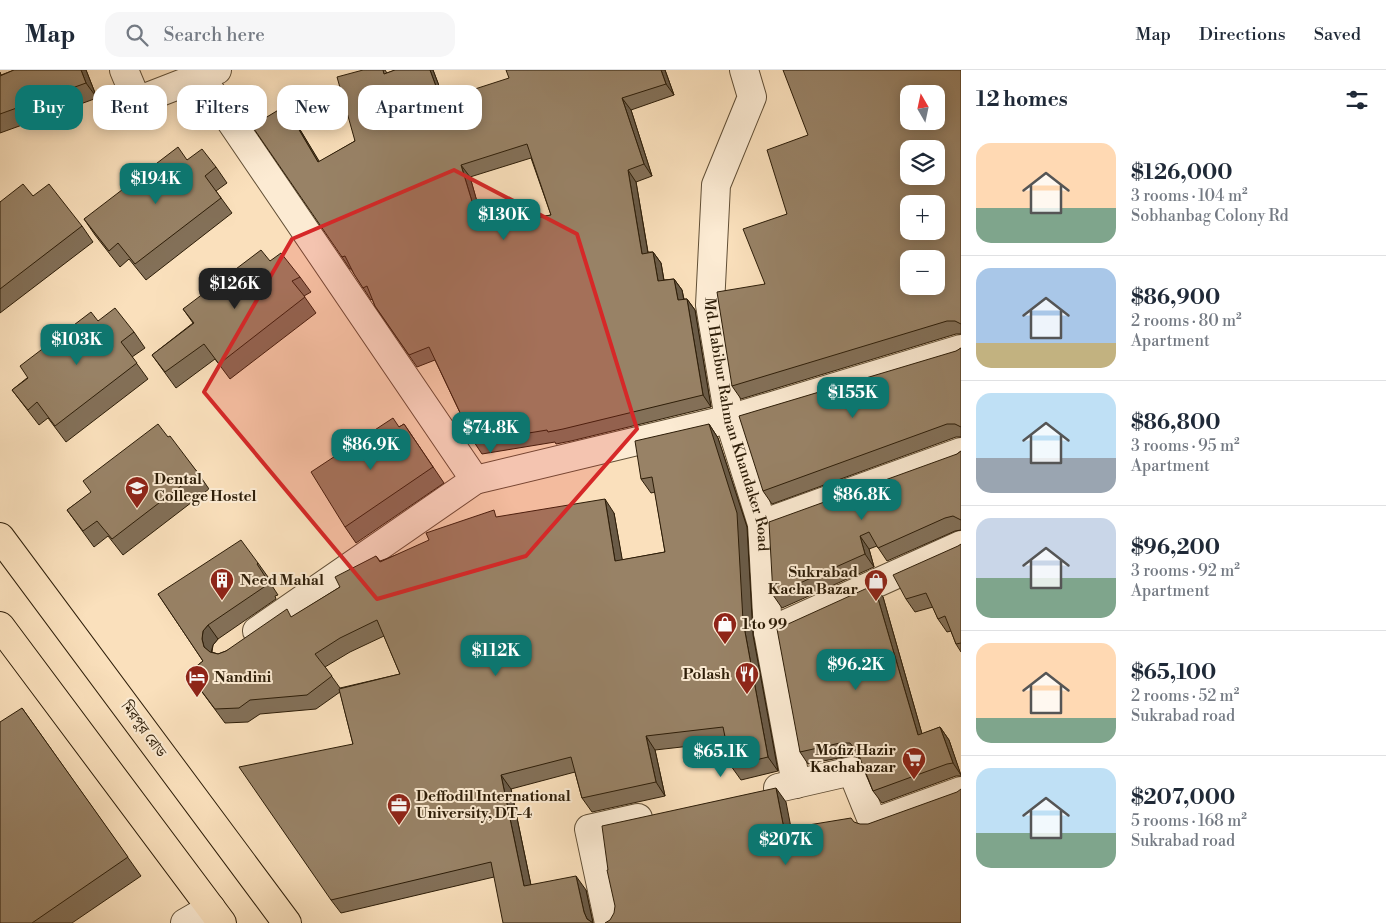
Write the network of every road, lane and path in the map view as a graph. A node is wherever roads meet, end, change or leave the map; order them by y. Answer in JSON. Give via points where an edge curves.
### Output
{"nodes":[{"id":1,"x":124,"y":70,"type":"edge"},
{"id":2,"x":744,"y":70,"type":"edge"},
{"id":3,"x":209,"y":73,"type":"edge"},
{"id":4,"x":961,"y":349,"type":"edge"},
{"id":5,"x":729,"y":419,"type":"junction"},
{"id":6,"x":961,"y":452,"type":"edge"},
{"id":7,"x":475,"y":480,"type":"junction"},
{"id":8,"x":762,"y":524,"type":"junction"},
{"id":9,"x":0,"y":536,"type":"edge"},
{"id":10,"x":961,"y":546,"type":"edge"},
{"id":11,"x":0,"y":626,"type":"edge"},
{"id":12,"x":768,"y":632,"type":"junction"},
{"id":13,"x":235,"y":646,"type":"edge"},
{"id":14,"x":796,"y":784,"type":"junction"},
{"id":15,"x":961,"y":791,"type":"edge"},
{"id":16,"x":758,"y":792,"type":"edge"},
{"id":17,"x":665,"y":812,"type":"edge"},
{"id":18,"x":217,"y":915,"type":"edge"},
{"id":19,"x":185,"y":923,"type":"edge"},
{"id":20,"x":287,"y":923,"type":"edge"},
{"id":21,"x":609,"y":923,"type":"edge"}],
"edges":[{"from":1,"to":3,"type":"street","via":[[137,101]]},
{"from":2,"to":5,"type":"street","name":"Md. Habibur Rahman Khandaker Road","via":[[752,97],[716,185],[710,305]]},
{"from":3,"to":7,"type":"street"},
{"from":4,"to":5,"type":"street"},
{"from":5,"to":7,"type":"street"},
{"from":5,"to":8,"type":"street","name":"Md. Habibur Rahman Khandaker Road"},
{"from":6,"to":8,"type":"street"},
{"from":7,"to":13,"type":"street"},
{"from":8,"to":12,"type":"street","name":"Md. Habibur Rahman Khandaker Road"},
{"from":9,"to":20,"type":"highway","name":"মিরপুর রোড"},
{"from":10,"to":12,"type":"street"},
{"from":11,"to":18,"type":"highway"},
{"from":12,"to":14,"type":"street","name":"Md. Habibur Rahman Khandaker Road"},
{"from":14,"to":15,"type":"street","via":[[852,771],[873,823]]},
{"from":14,"to":16,"type":"street"},
{"from":17,"to":21,"type":"street","via":[[590,829]]},
{"from":18,"to":19,"type":"street"}]}
